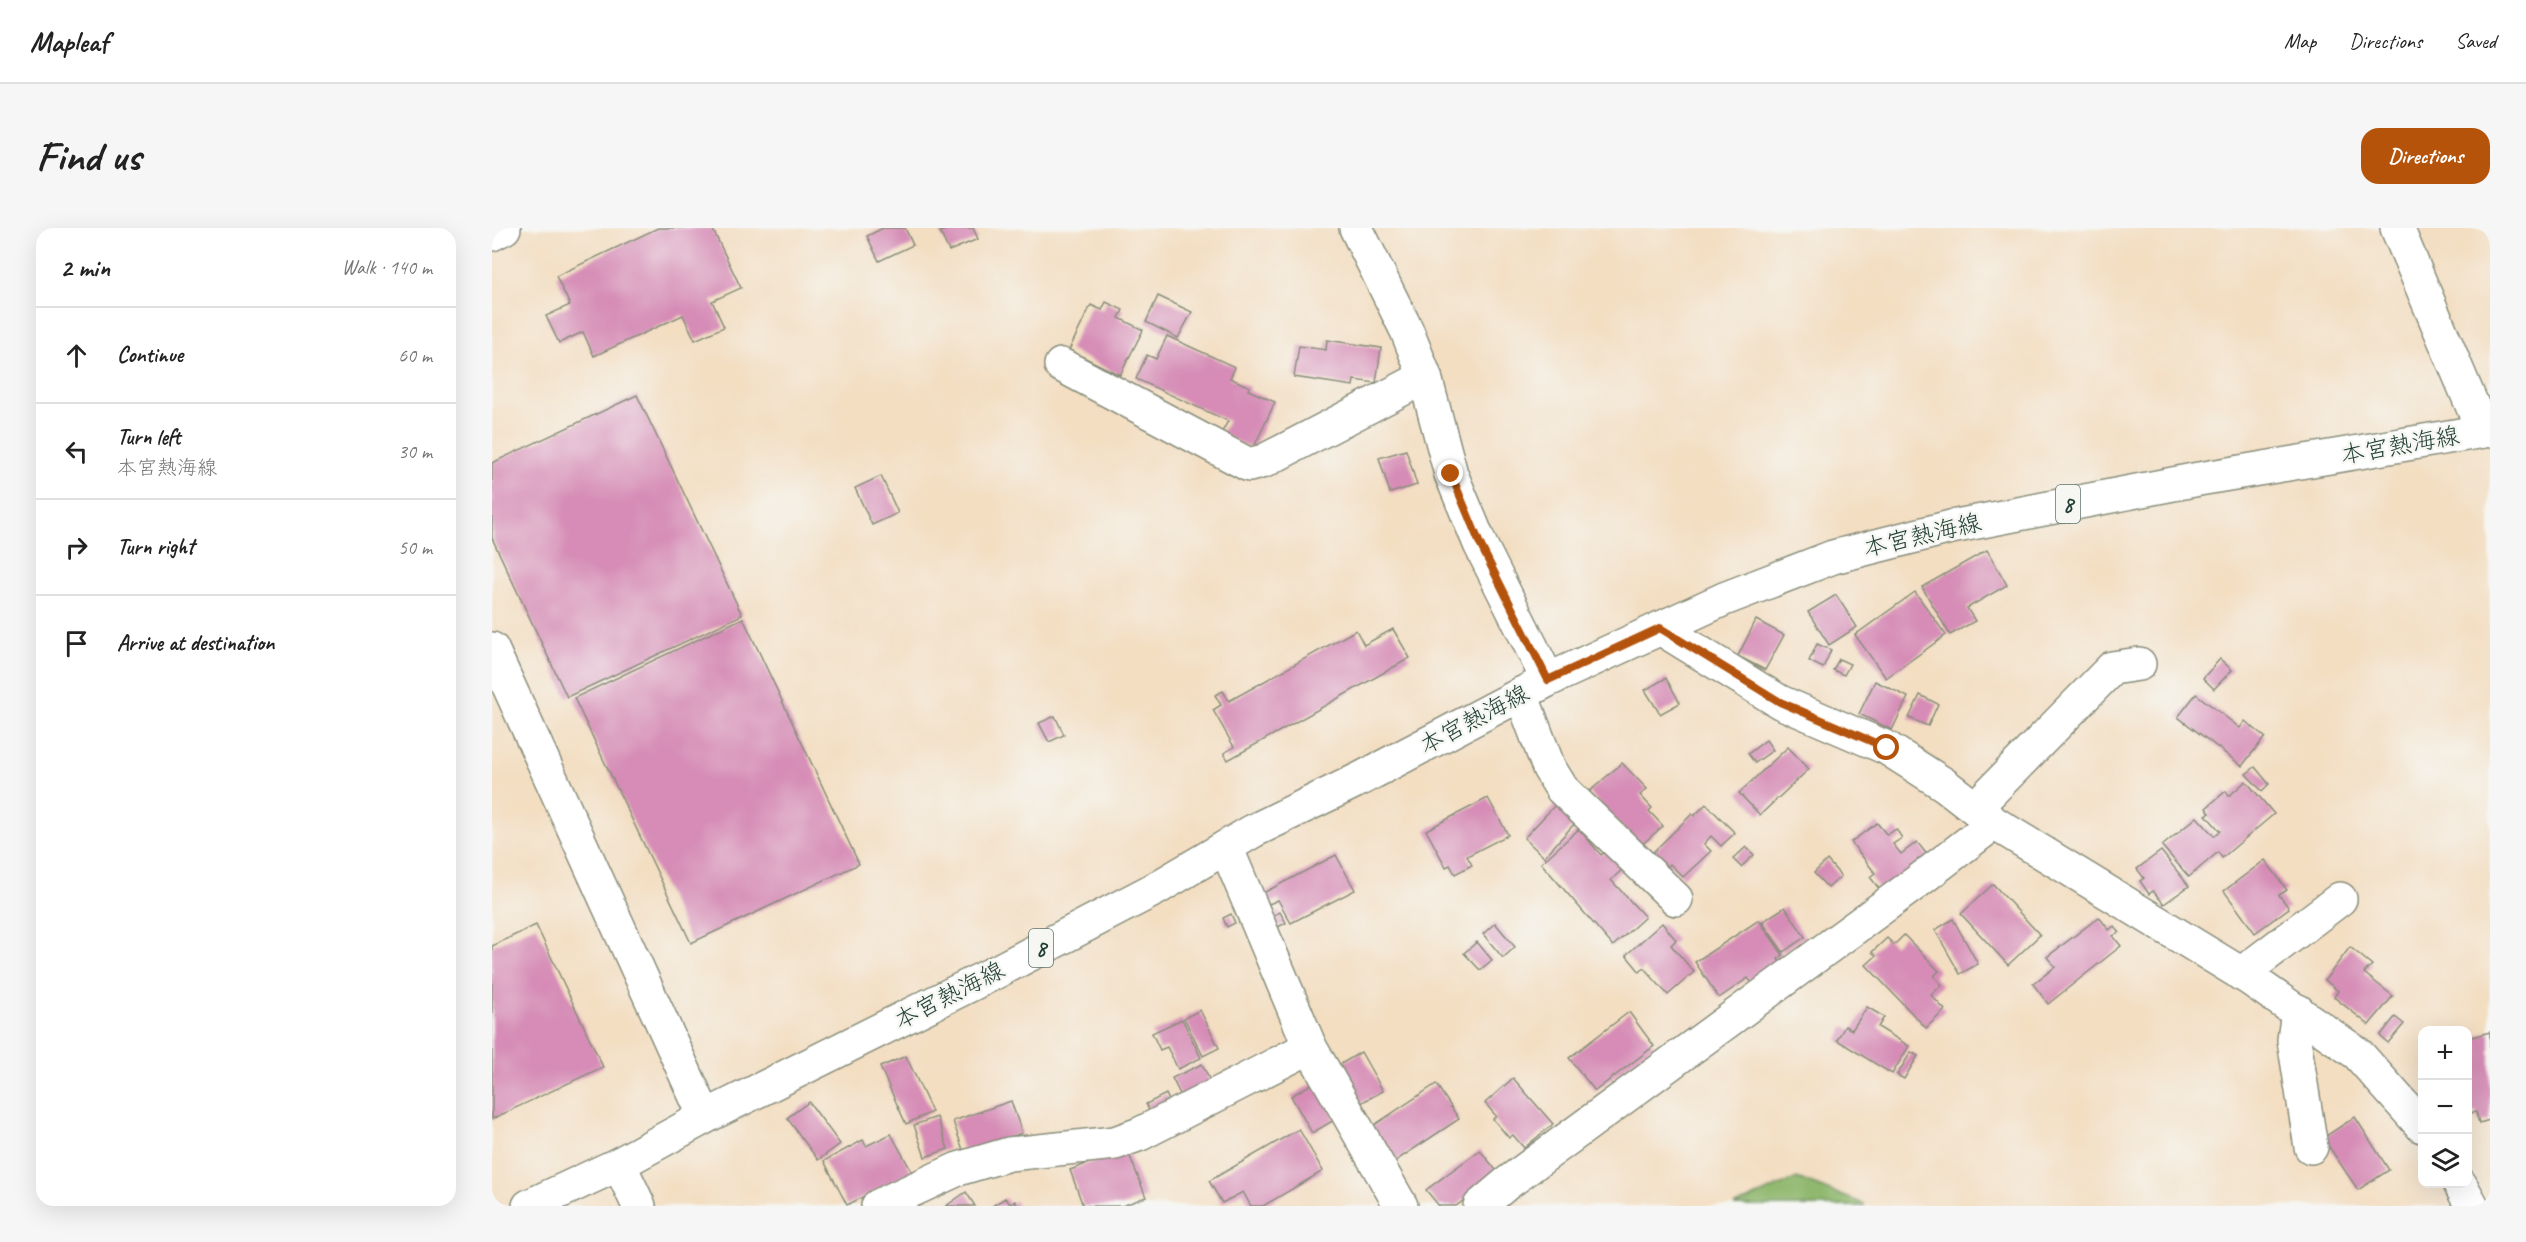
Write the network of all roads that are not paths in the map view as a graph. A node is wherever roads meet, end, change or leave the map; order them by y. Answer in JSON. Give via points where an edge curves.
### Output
{"nodes":[{"id":1,"x":504,"y":228,"type":"edge"},
{"id":2,"x":1356,"y":228,"type":"edge"},
{"id":3,"x":2397,"y":228,"type":"edge"},
{"id":4,"x":492,"y":234,"type":"edge"},
{"id":5,"x":1061,"y":365,"type":"dead end"},
{"id":6,"x":1425,"y":377,"type":"junction"},
{"id":7,"x":2487,"y":430,"type":"edge"},
{"id":8,"x":1660,"y":628,"type":"junction"},
{"id":9,"x":492,"y":649,"type":"edge"},
{"id":10,"x":2139,"y":664,"type":"dead end"},
{"id":11,"x":1534,"y":687,"type":"junction"},
{"id":12,"x":1985,"y":816,"type":"junction"},
{"id":13,"x":1226,"y":847,"type":"junction"},
{"id":14,"x":1676,"y":898,"type":"dead end"},
{"id":15,"x":2340,"y":899,"type":"dead end"},
{"id":16,"x":2241,"y":974,"type":"junction"},
{"id":17,"x":2298,"y":1011,"type":"junction"},
{"id":18,"x":1310,"y":1047,"type":"junction"},
{"id":19,"x":705,"y":1117,"type":"junction"},
{"id":20,"x":2418,"y":1122,"type":"edge"},
{"id":21,"x":2311,"y":1147,"type":"dead end"},
{"id":22,"x":618,"y":1164,"type":"junction"},
{"id":23,"x":529,"y":1206,"type":"edge"},
{"id":24,"x":639,"y":1206,"type":"edge"},
{"id":25,"x":878,"y":1206,"type":"edge"},
{"id":26,"x":1401,"y":1206,"type":"edge"},
{"id":27,"x":1480,"y":1206,"type":"edge"}],
"edges":[{"from":1,"to":4,"type":"street"},
{"from":2,"to":6,"type":"street"},
{"from":3,"to":7,"type":"street"},
{"from":5,"to":6,"type":"street","via":[[1249,465],[1264,461]]},
{"from":6,"to":11,"type":"street","via":[[1455,484]]},
{"from":7,"to":8,"type":"street","name":"本宮熱海線","number":"8","via":[[2199,479],[1951,527],[1833,557],[1724,598]]},
{"from":8,"to":11,"type":"street","name":"本宮熱海線","number":"8"},
{"from":8,"to":12,"type":"street","via":[[1780,702],[1887,748],[1946,785]]},
{"from":9,"to":19,"type":"street"},
{"from":10,"to":12,"type":"street","via":[[2112,668]]},
{"from":11,"to":13,"type":"street","name":"本宮熱海線","number":"8"},
{"from":11,"to":14,"type":"street","via":[[1549,768],[1562,789]]},
{"from":12,"to":16,"type":"street"},
{"from":12,"to":27,"type":"street","via":[[1917,882]]},
{"from":13,"to":18,"type":"street"},
{"from":13,"to":19,"type":"street","name":"本宮熱海線","number":"8","via":[[1157,888],[992,974]]},
{"from":15,"to":16,"type":"street"},
{"from":16,"to":17,"type":"street"},
{"from":17,"to":20,"type":"street","via":[[2358,1054]]},
{"from":17,"to":21,"type":"street","via":[[2294,1040]]},
{"from":18,"to":25,"type":"street","via":[[1140,1134],[1115,1143],[1008,1154],[958,1169]]},
{"from":18,"to":26,"type":"street"},
{"from":19,"to":22,"type":"street","name":"本宮熱海線","number":"8"},
{"from":22,"to":23,"type":"street","name":"本宮熱海線","number":"8"},
{"from":22,"to":24,"type":"street"}]}
